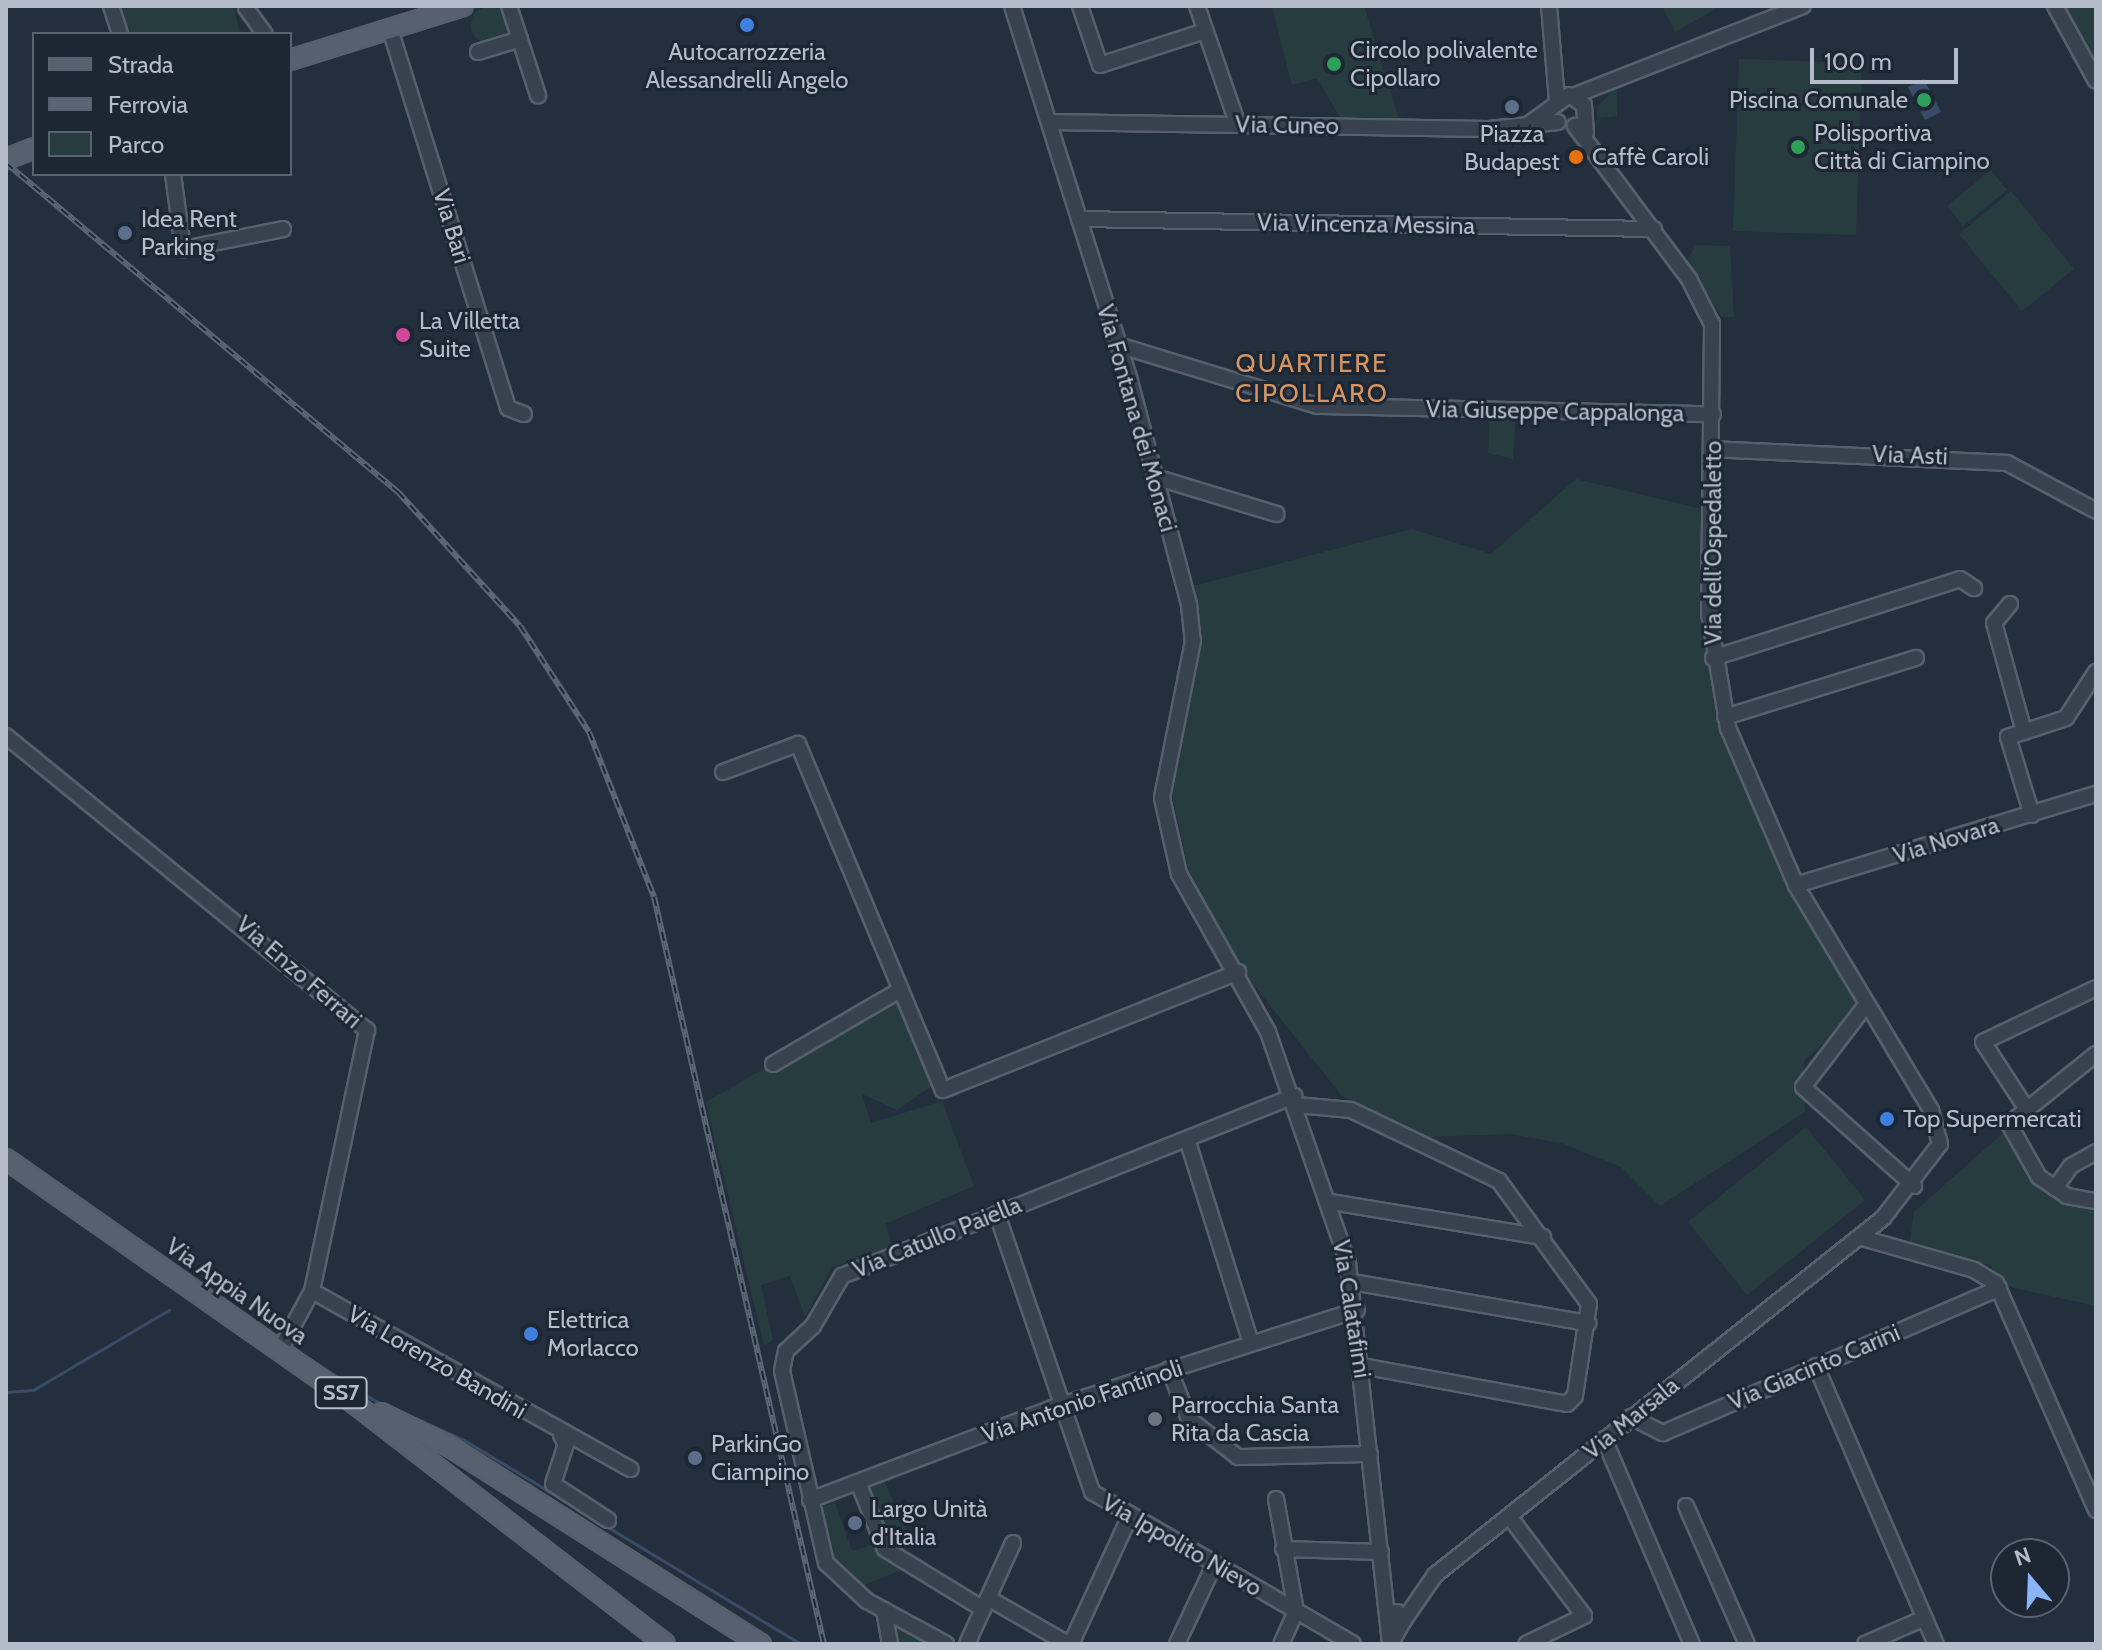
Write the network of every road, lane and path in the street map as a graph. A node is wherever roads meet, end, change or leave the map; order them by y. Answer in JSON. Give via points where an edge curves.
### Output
{"nodes":[{"id":1,"x":111,"y":6,"type":"edge"},
{"id":2,"x":463,"y":6,"type":"edge"},
{"id":3,"x":509,"y":6,"type":"edge"},
{"id":4,"x":1012,"y":6,"type":"edge"},
{"id":5,"x":1080,"y":6,"type":"edge"},
{"id":6,"x":1197,"y":6,"type":"edge"},
{"id":7,"x":1549,"y":6,"type":"edge"},
{"id":8,"x":1803,"y":6,"type":"edge"},
{"id":9,"x":2055,"y":6,"type":"edge"},
{"id":10,"x":246,"y":7,"type":"edge"},
{"id":11,"x":390,"y":29,"type":"junction"},
{"id":12,"x":1205,"y":31,"type":"junction"},
{"id":13,"x":119,"y":32,"type":"edge"},
{"id":14,"x":249,"y":32,"type":"edge"},
{"id":15,"x":264,"y":32,"type":"edge"},
{"id":16,"x":520,"y":39,"type":"junction"},
{"id":17,"x":331,"y":47,"type":"junction"},
{"id":18,"x":292,"y":52,"type":"edge"},
{"id":19,"x":478,"y":52,"type":"dead end"},
{"id":20,"x":292,"y":59,"type":"edge"},
{"id":21,"x":2096,"y":81,"type":"edge"},
{"id":22,"x":1603,"y":85,"type":"junction"},
{"id":23,"x":538,"y":95,"type":"dead end"},
{"id":24,"x":1563,"y":100,"type":"junction"},
{"id":25,"x":1236,"y":119,"type":"dead end"},
{"id":26,"x":1583,"y":121,"type":"junction"},
{"id":27,"x":1050,"y":122,"type":"junction"},
{"id":28,"x":1558,"y":122,"type":"junction"},
{"id":29,"x":1525,"y":127,"type":"junction"},
{"id":30,"x":32,"y":149,"type":"edge"},
{"id":31,"x":6,"y":159,"type":"edge"},
{"id":32,"x":175,"y":176,"type":"edge"},
{"id":33,"x":1079,"y":219,"type":"junction"},
{"id":34,"x":283,"y":229,"type":"dead end"},
{"id":35,"x":1654,"y":229,"type":"junction"},
{"id":36,"x":1118,"y":345,"type":"junction"},
{"id":37,"x":524,"y":414,"type":"dead end"},
{"id":38,"x":1713,"y":414,"type":"junction"},
{"id":39,"x":1711,"y":449,"type":"junction"},
{"id":40,"x":1155,"y":477,"type":"junction"},
{"id":41,"x":2096,"y":511,"type":"edge"},
{"id":42,"x":1277,"y":514,"type":"dead end"},
{"id":43,"x":1974,"y":588,"type":"dead end"},
{"id":44,"x":2010,"y":604,"type":"dead end"},
{"id":45,"x":1713,"y":658,"type":"junction"},
{"id":46,"x":1916,"y":658,"type":"dead end"},
{"id":47,"x":2096,"y":672,"type":"edge"},
{"id":48,"x":1725,"y":717,"type":"junction"},
{"id":49,"x":2024,"y":732,"type":"junction"},
{"id":50,"x":6,"y":736,"type":"edge"},
{"id":51,"x":723,"y":772,"type":"dead end"},
{"id":52,"x":2096,"y":794,"type":"edge"},
{"id":53,"x":2032,"y":815,"type":"junction"},
{"id":54,"x":1170,"y":836,"type":"joint"},
{"id":55,"x":1796,"y":885,"type":"junction"},
{"id":56,"x":1238,"y":972,"type":"junction"},
{"id":57,"x":2096,"y":988,"type":"edge"},
{"id":58,"x":900,"y":990,"type":"junction"},
{"id":59,"x":1866,"y":1005,"type":"junction"},
{"id":60,"x":2096,"y":1054,"type":"edge"},
{"id":61,"x":773,"y":1064,"type":"dead end"},
{"id":62,"x":1295,"y":1100,"type":"junction"},
{"id":63,"x":2024,"y":1105,"type":"junction"},
{"id":64,"x":1187,"y":1139,"type":"junction"},
{"id":65,"x":2096,"y":1152,"type":"edge"},
{"id":66,"x":6,"y":1159,"type":"edge"},
{"id":67,"x":6,"y":1172,"type":"edge"},
{"id":68,"x":1914,"y":1186,"type":"junction"},
{"id":69,"x":2055,"y":1188,"type":"junction"},
{"id":70,"x":2096,"y":1201,"type":"edge"},
{"id":71,"x":1331,"y":1202,"type":"junction"},
{"id":72,"x":997,"y":1214,"type":"junction"},
{"id":73,"x":1543,"y":1237,"type":"junction"},
{"id":74,"x":1859,"y":1237,"type":"junction"},
{"id":75,"x":1352,"y":1282,"type":"junction"},
{"id":76,"x":1999,"y":1288,"type":"junction"},
{"id":77,"x":312,"y":1291,"type":"junction"},
{"id":78,"x":1357,"y":1310,"type":"junction"},
{"id":79,"x":1588,"y":1323,"type":"junction"},
{"id":80,"x":1251,"y":1343,"type":"junction"},
{"id":81,"x":280,"y":1350,"type":"junction"},
{"id":82,"x":1362,"y":1366,"type":"junction"},
{"id":83,"x":1816,"y":1366,"type":"junction"},
{"id":84,"x":1169,"y":1369,"type":"junction"},
{"id":85,"x":342,"y":1394,"type":"junction"},
{"id":86,"x":1063,"y":1405,"type":"junction"},
{"id":87,"x":1631,"y":1417,"type":"junction"},
{"id":88,"x":561,"y":1435,"type":"junction"},
{"id":89,"x":1604,"y":1439,"type":"junction"},
{"id":90,"x":1370,"y":1454,"type":"junction"},
{"id":91,"x":631,"y":1469,"type":"dead end"},
{"id":92,"x":858,"y":1482,"type":"junction"},
{"id":93,"x":1276,"y":1499,"type":"dead end"},
{"id":94,"x":810,"y":1500,"type":"junction"},
{"id":95,"x":1686,"y":1506,"type":"dead end"},
{"id":96,"x":2096,"y":1510,"type":"edge"},
{"id":97,"x":1509,"y":1516,"type":"junction"},
{"id":98,"x":1129,"y":1518,"type":"junction"},
{"id":99,"x":608,"y":1520,"type":"dead end"},
{"id":100,"x":1013,"y":1543,"type":"dead end"},
{"id":101,"x":1283,"y":1549,"type":"junction"},
{"id":102,"x":1381,"y":1552,"type":"junction"},
{"id":103,"x":1215,"y":1563,"type":"junction"},
{"id":104,"x":986,"y":1603,"type":"junction"},
{"id":105,"x":884,"y":1610,"type":"junction"},
{"id":106,"x":1296,"y":1611,"type":"junction"},
{"id":107,"x":1396,"y":1616,"type":"junction"},
{"id":108,"x":1925,"y":1618,"type":"junction"},
{"id":109,"x":650,"y":1644,"type":"edge"},
{"id":110,"x":665,"y":1644,"type":"edge"},
{"id":111,"x":761,"y":1644,"type":"edge"},
{"id":112,"x":890,"y":1644,"type":"edge"},
{"id":113,"x":946,"y":1644,"type":"edge"},
{"id":114,"x":967,"y":1644,"type":"edge"},
{"id":115,"x":1070,"y":1644,"type":"edge"},
{"id":116,"x":1177,"y":1644,"type":"edge"},
{"id":117,"x":1281,"y":1644,"type":"edge"},
{"id":118,"x":1353,"y":1644,"type":"edge"},
{"id":119,"x":1390,"y":1644,"type":"edge"},
{"id":120,"x":1526,"y":1644,"type":"edge"},
{"id":121,"x":1692,"y":1644,"type":"edge"},
{"id":122,"x":1747,"y":1644,"type":"edge"},
{"id":123,"x":1865,"y":1644,"type":"edge"},
{"id":124,"x":1936,"y":1644,"type":"edge"}],
"edges":[{"from":1,"to":13,"type":"street"},
{"from":2,"to":11,"type":"main road"},
{"from":3,"to":16,"type":"street"},
{"from":4,"to":27,"type":"street","name":"Via Fontana dei Monaci"},
{"from":5,"to":12,"type":"street","via":[[1100,65]]},
{"from":6,"to":12,"type":"street"},
{"from":7,"to":24,"type":"street"},
{"from":8,"to":22,"type":"street"},
{"from":9,"to":21,"type":"street"},
{"from":10,"to":14,"type":"street"},
{"from":10,"to":15,"type":"street"},
{"from":11,"to":17,"type":"main road"},
{"from":11,"to":37,"type":"street","name":"Via Bari","via":[[508,408]]},
{"from":12,"to":25,"type":"street"},
{"from":16,"to":19,"type":"street"},
{"from":16,"to":23,"type":"street"},
{"from":17,"to":18,"type":"street"},
{"from":17,"to":20,"type":"main road"},
{"from":22,"to":24,"type":"street"},
{"from":22,"to":26,"type":"street"},
{"from":24,"to":26,"type":"street","name":"Via dell'Ospedaletto"},
{"from":24,"to":28,"type":"street"},
{"from":24,"to":29,"type":"street"},
{"from":26,"to":28,"type":"street"},
{"from":26,"to":35,"type":"street","name":"Via dell'Ospedaletto"},
{"from":27,"to":29,"type":"street","name":"Via Cuneo"},
{"from":27,"to":33,"type":"street","name":"Via Fontana dei Monaci"},
{"from":28,"to":29,"type":"street","name":"Via Cuneo"},
{"from":30,"to":31,"type":"main road"},
{"from":32,"to":34,"type":"street","via":[[184,250]]},
{"from":33,"to":35,"type":"street","name":"Via Vincenza Messina"},
{"from":33,"to":36,"type":"street","name":"Via Fontana dei Monaci"},
{"from":35,"to":38,"type":"street","name":"Via dell'Ospedaletto","via":[[1712,324]]},
{"from":36,"to":38,"type":"street","name":"Via Giuseppe Cappalonga","via":[[1317,406]]},
{"from":36,"to":40,"type":"street","name":"Via Fontana dei Monaci"},
{"from":38,"to":39,"type":"street","name":"Via dell'Ospedaletto"},
{"from":39,"to":41,"type":"street","name":"Via Asti","via":[[2007,463]]},
{"from":39,"to":45,"type":"street","name":"Via dell'Ospedaletto"},
{"from":40,"to":42,"type":"street"},
{"from":40,"to":54,"type":"street","name":"Via Fontana dei Monaci","via":[[1193,641],[1166,756]]},
{"from":43,"to":45,"type":"street","via":[[1960,579]]},
{"from":44,"to":49,"type":"street","via":[[1994,623]]},
{"from":45,"to":48,"type":"street","name":"Via dell'Ospedaletto"},
{"from":46,"to":48,"type":"street"},
{"from":47,"to":49,"type":"street","via":[[2066,718]]},
{"from":48,"to":55,"type":"street","name":"Via dell'Ospedaletto"},
{"from":49,"to":53,"type":"street","via":[[2008,740]]},
{"from":50,"to":77,"type":"street","name":"Via Enzo Ferrari","via":[[366,1026],[369,1045]]},
{"from":51,"to":58,"type":"street","via":[[798,744]]},
{"from":52,"to":53,"type":"street","name":"Via Novara"},
{"from":53,"to":55,"type":"street","name":"Via Novara"},
{"from":54,"to":56,"type":"street","name":"Via Calatafimi","via":[[1192,905]]},
{"from":55,"to":59,"type":"street","name":"Via dell'Ospedaletto"},
{"from":56,"to":58,"type":"street","via":[[953,1092],[938,1082]]},
{"from":56,"to":62,"type":"street","name":"Via Calatafimi"},
{"from":57,"to":63,"type":"street","via":[[1983,1042]]},
{"from":58,"to":61,"type":"street"},
{"from":59,"to":68,"type":"street","name":"Via dell'Ospedaletto","via":[[1938,1124],[1938,1151]]},
{"from":59,"to":68,"type":"street","via":[[1803,1087]]},
{"from":60,"to":63,"type":"street"},
{"from":62,"to":64,"type":"street","name":"Via Catullo Paiella"},
{"from":62,"to":71,"type":"street","name":"Via Calatafimi"},
{"from":62,"to":73,"type":"street","name":"Via Catullo Paiella","via":[[1351,1110],[1490,1175]]},
{"from":63,"to":69,"type":"street","via":[[2009,1124],[2017,1147]]},
{"from":64,"to":72,"type":"street","name":"Via Catullo Paiella"},
{"from":64,"to":80,"type":"street"},
{"from":65,"to":69,"type":"street","via":[[2071,1166]]},
{"from":66,"to":81,"type":"main road","name":"Via Appia Nuova","number":"SS7"},
{"from":67,"to":109,"type":"main road","name":"Via Appia Nuova","number":"SS7","via":[[330,1399]]},
{"from":68,"to":74,"type":"street","name":"Via dell'Ospedaletto"},
{"from":69,"to":70,"type":"street"},
{"from":71,"to":73,"type":"street"},
{"from":71,"to":75,"type":"street","name":"Via Calatafimi"},
{"from":72,"to":86,"type":"street","name":"Via Ippolito Nievo"},
{"from":72,"to":94,"type":"street","name":"Via Catullo Paiella","via":[[842,1276],[813,1326],[788,1349],[782,1371]]},
{"from":73,"to":79,"type":"street","name":"Via Catullo Paiella","via":[[1585,1295]]},
{"from":74,"to":76,"type":"street","via":[[1974,1270]]},
{"from":74,"to":87,"type":"street","name":"Via Marsala"},
{"from":75,"to":78,"type":"street","name":"Via Calatafimi"},
{"from":75,"to":79,"type":"street"},
{"from":76,"to":83,"type":"street","name":"Via Giacinto Carini"},
{"from":76,"to":96,"type":"street"},
{"from":77,"to":81,"type":"street","name":"Via Enzo Ferrari"},
{"from":77,"to":88,"type":"street","name":"Via Lorenzo Bandini"},
{"from":78,"to":80,"type":"street","name":"Via Antonio Fantinoli"},
{"from":78,"to":82,"type":"street","name":"Via Calatafimi"},
{"from":79,"to":82,"type":"street","via":[[1575,1396],[1567,1404]]},
{"from":80,"to":84,"type":"street","name":"Via Antonio Fantinoli"},
{"from":81,"to":85,"type":"main road","name":"Via Appia Nuova","number":"SS7"},
{"from":82,"to":90,"type":"street","name":"Via Calatafimi"},
{"from":83,"to":87,"type":"street","name":"Via Giacinto Carini","via":[[1661,1433]]},
{"from":83,"to":108,"type":"street"},
{"from":84,"to":86,"type":"street","name":"Via Antonio Fantinoli"},
{"from":84,"to":90,"type":"street","via":[[1189,1419],[1238,1457]]},
{"from":85,"to":110,"type":"main road","name":"Via Appia Nuova","number":"SS7"},
{"from":85,"to":111,"type":"main road","via":[[447,1445]]},
{"from":86,"to":92,"type":"street","name":"Via Antonio Fantinoli"},
{"from":86,"to":98,"type":"street","name":"Via Ippolito Nievo","via":[[1089,1488]]},
{"from":87,"to":89,"type":"street","name":"Via Marsala"},
{"from":88,"to":91,"type":"street","name":"Via Lorenzo Bandini"},
{"from":88,"to":99,"type":"street","via":[[566,1444],[553,1484]]},
{"from":89,"to":97,"type":"street","name":"Via Marsala"},
{"from":89,"to":121,"type":"street"},
{"from":90,"to":102,"type":"street","name":"Via Calatafimi"},
{"from":92,"to":94,"type":"street","name":"Via Antonio Fantinoli"},
{"from":92,"to":104,"type":"street","via":[[883,1546],[907,1564]]},
{"from":93,"to":101,"type":"street"},
{"from":94,"to":105,"type":"street","name":"Via Catullo Paiella","via":[[829,1567]]},
{"from":95,"to":122,"type":"street"},
{"from":97,"to":107,"type":"street","name":"Via Marsala","via":[[1430,1579],[1412,1605]]},
{"from":97,"to":120,"type":"street","via":[[1584,1616]]},
{"from":98,"to":103,"type":"street","name":"Via Ippolito Nievo"},
{"from":98,"to":115,"type":"street"},
{"from":100,"to":104,"type":"street"},
{"from":101,"to":102,"type":"street"},
{"from":101,"to":106,"type":"street"},
{"from":102,"to":107,"type":"street","name":"Via Calatafimi"},
{"from":103,"to":106,"type":"street","name":"Via Ippolito Nievo"},
{"from":103,"to":116,"type":"street"},
{"from":104,"to":114,"type":"street"},
{"from":104,"to":115,"type":"street"},
{"from":105,"to":112,"type":"street"},
{"from":105,"to":113,"type":"street","name":"Via Catullo Paiella"},
{"from":106,"to":117,"type":"street"},
{"from":106,"to":118,"type":"street","name":"Via Ippolito Nievo"},
{"from":107,"to":119,"type":"street","name":"Via Calatafimi"},
{"from":108,"to":123,"type":"street"},
{"from":108,"to":124,"type":"street"}]}
